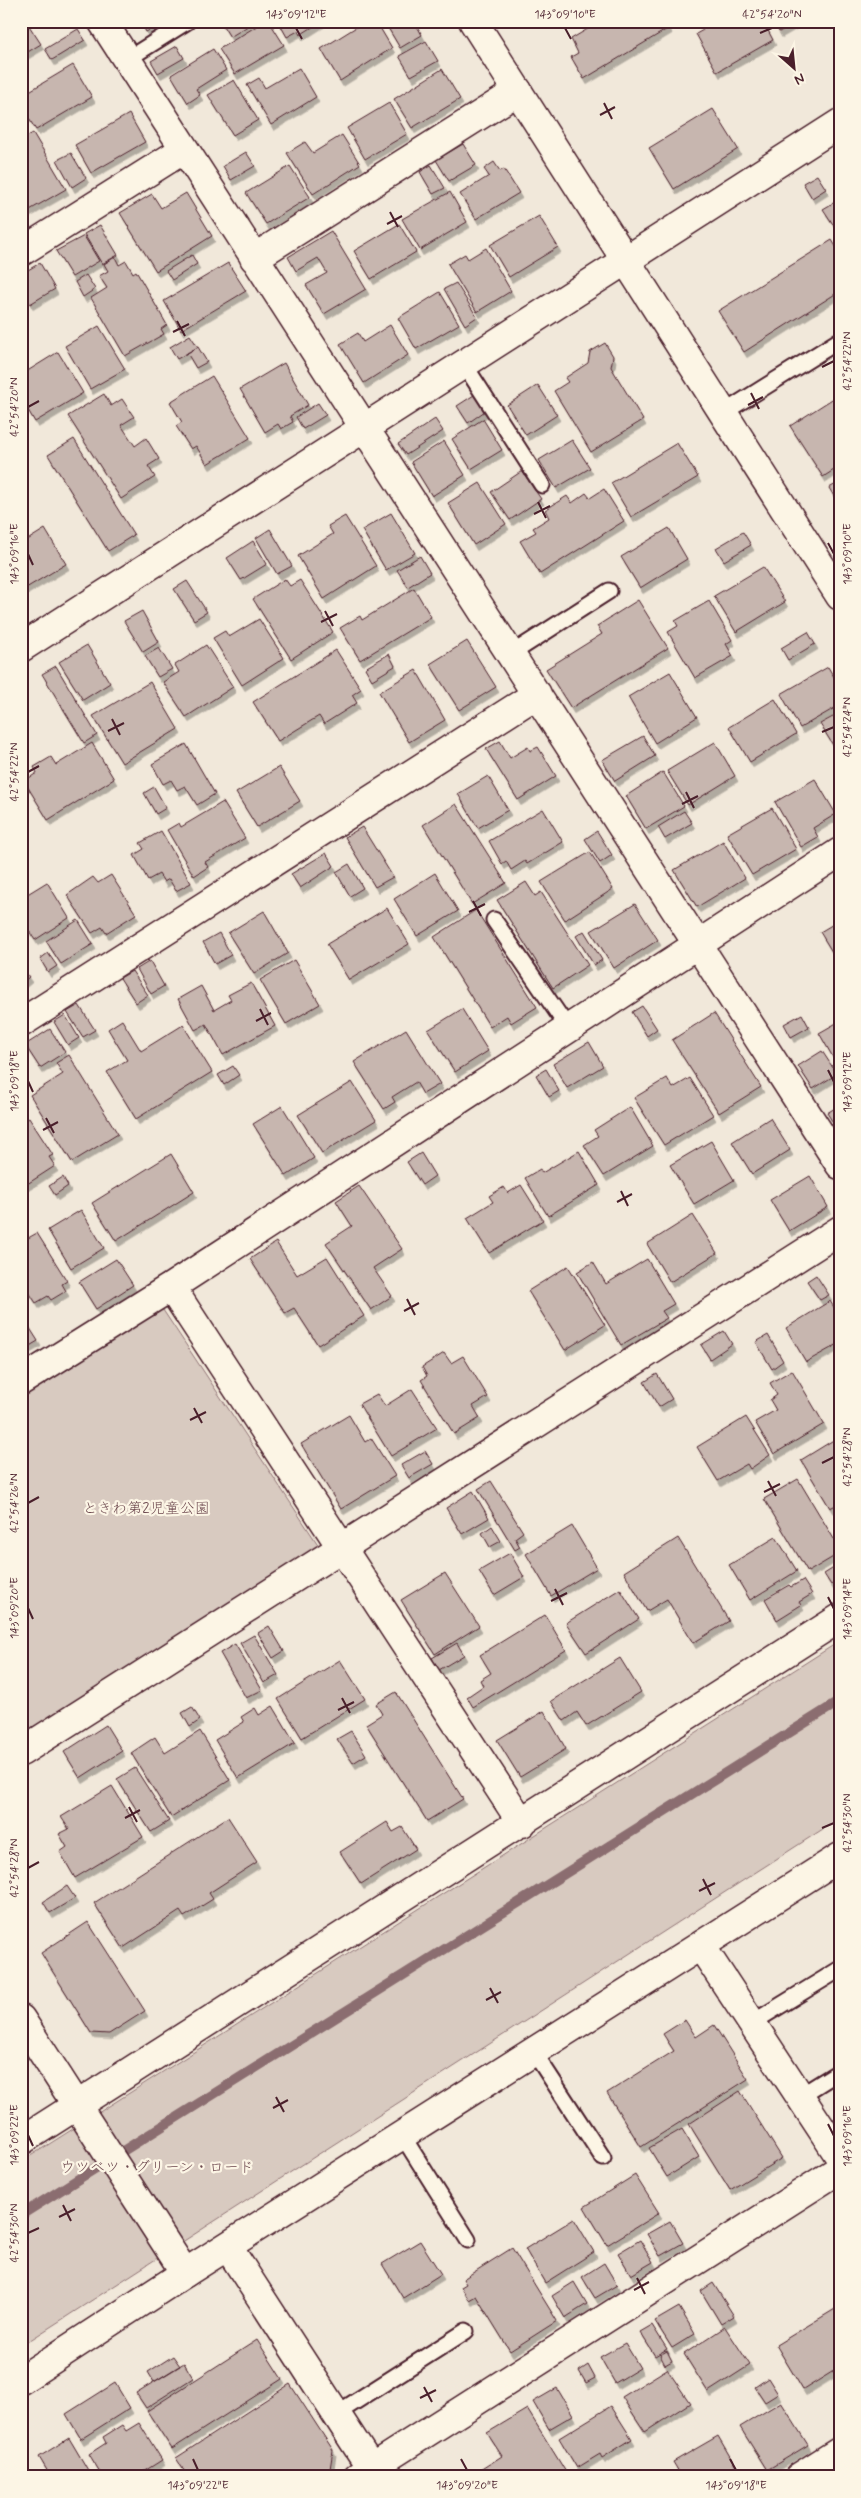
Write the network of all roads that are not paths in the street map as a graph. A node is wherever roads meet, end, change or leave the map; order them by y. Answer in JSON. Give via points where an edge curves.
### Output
{"nodes":[{"id":1,"x":102,"y":21,"type":"edge"},
{"id":2,"x":188,"y":21,"type":"edge"},
{"id":3,"x":473,"y":21,"type":"edge"},
{"id":4,"x":126,"y":60,"type":"junction"},
{"id":5,"x":518,"y":91,"type":"junction"},
{"id":6,"x":840,"y":123,"type":"edge"},
{"id":7,"x":183,"y":150,"type":"junction"},
{"id":8,"x":21,"y":252,"type":"edge"},
{"id":9,"x":254,"y":258,"type":"junction"},
{"id":10,"x":626,"y":259,"type":"junction"},
{"id":11,"x":840,"y":340,"type":"edge"},
{"id":12,"x":464,"y":364,"type":"junction"},
{"id":13,"x":724,"y":413,"type":"junction"},
{"id":14,"x":365,"y":428,"type":"junction"},
{"id":15,"x":542,"y":485,"type":"dead end"},
{"id":16,"x":609,"y":591,"type":"dead end"},
{"id":17,"x":840,"y":596,"type":"edge"},
{"id":18,"x":21,"y":648,"type":"edge"},
{"id":19,"x":511,"y":654,"type":"junction"},
{"id":20,"x":537,"y":694,"type":"junction"},
{"id":21,"x":840,"y":852,"type":"edge"},
{"id":22,"x":494,"y":920,"type":"dead end"},
{"id":23,"x":697,"y":944,"type":"junction"},
{"id":24,"x":21,"y":1022,"type":"edge"},
{"id":25,"x":568,"y":1028,"type":"junction"},
{"id":26,"x":840,"y":1165,"type":"edge"},
{"id":27,"x":840,"y":1230,"type":"edge"},
{"id":28,"x":171,"y":1287,"type":"junction"},
{"id":29,"x":21,"y":1381,"type":"edge"},
{"id":30,"x":344,"y":1548,"type":"junction"},
{"id":31,"x":840,"y":1618,"type":"edge"},
{"id":32,"x":21,"y":1752,"type":"edge"},
{"id":33,"x":522,"y":1823,"type":"junction"},
{"id":34,"x":840,"y":1857,"type":"edge"},
{"id":35,"x":701,"y":1946,"type":"junction"},
{"id":36,"x":840,"y":1969,"type":"edge"},
{"id":37,"x":21,"y":2019,"type":"edge"},
{"id":38,"x":752,"y":2023,"type":"junction"},
{"id":39,"x":534,"y":2052,"type":"junction"},
{"id":40,"x":840,"y":2071,"type":"edge"},
{"id":41,"x":800,"y":2096,"type":"junction"},
{"id":42,"x":76,"y":2107,"type":"junction"},
{"id":43,"x":402,"y":2135,"type":"junction"},
{"id":44,"x":21,"y":2141,"type":"edge"},
{"id":45,"x":840,"y":2157,"type":"edge"},
{"id":46,"x":603,"y":2158,"type":"dead end"},
{"id":47,"x":840,"y":2169,"type":"edge"},
{"id":48,"x":468,"y":2240,"type":"dead end"},
{"id":49,"x":228,"y":2247,"type":"junction"},
{"id":50,"x":185,"y":2273,"type":"junction"},
{"id":51,"x":466,"y":2331,"type":"dead end"},
{"id":52,"x":21,"y":2380,"type":"edge"},
{"id":53,"x":336,"y":2414,"type":"junction"},
{"id":54,"x":840,"y":2451,"type":"edge"},
{"id":55,"x":369,"y":2474,"type":"edge"},
{"id":56,"x":799,"y":2477,"type":"edge"}],
"edges":[{"from":1,"to":4,"type":"street"},
{"from":2,"to":4,"type":"lane"},
{"from":3,"to":5,"type":"street"},
{"from":4,"to":7,"type":"street"},
{"from":5,"to":9,"type":"street"},
{"from":5,"to":10,"type":"street"},
{"from":6,"to":10,"type":"street"},
{"from":7,"to":8,"type":"street"},
{"from":7,"to":9,"type":"street"},
{"from":9,"to":14,"type":"street"},
{"from":10,"to":12,"type":"street"},
{"from":10,"to":13,"type":"street"},
{"from":11,"to":13,"type":"lane"},
{"from":12,"to":14,"type":"street"},
{"from":12,"to":15,"type":"lane"},
{"from":13,"to":17,"type":"street"},
{"from":14,"to":18,"type":"street"},
{"from":14,"to":19,"type":"street"},
{"from":16,"to":19,"type":"lane"},
{"from":19,"to":20,"type":"street"},
{"from":20,"to":23,"type":"street"},
{"from":20,"to":24,"type":"street"},
{"from":21,"to":23,"type":"street"},
{"from":22,"to":25,"type":"lane"},
{"from":23,"to":25,"type":"street"},
{"from":23,"to":26,"type":"street"},
{"from":25,"to":28,"type":"street"},
{"from":27,"to":30,"type":"street"},
{"from":28,"to":29,"type":"street"},
{"from":28,"to":30,"type":"street"},
{"from":30,"to":32,"type":"street"},
{"from":30,"to":33,"type":"street"},
{"from":31,"to":33,"type":"street"},
{"from":33,"to":42,"type":"street"},
{"from":34,"to":35,"type":"street"},
{"from":35,"to":38,"type":"street"},
{"from":35,"to":39,"type":"street"},
{"from":36,"to":38,"type":"lane"},
{"from":37,"to":42,"type":"street"},
{"from":38,"to":41,"type":"street"},
{"from":39,"to":43,"type":"street"},
{"from":39,"to":46,"type":"lane"},
{"from":40,"to":41,"type":"lane"},
{"from":41,"to":45,"type":"street"},
{"from":42,"to":44,"type":"street"},
{"from":42,"to":50,"type":"street"},
{"from":43,"to":48,"type":"lane"},
{"from":43,"to":49,"type":"street"},
{"from":47,"to":55,"type":"street"},
{"from":49,"to":50,"type":"street"},
{"from":49,"to":53,"type":"street"},
{"from":50,"to":52,"type":"street"},
{"from":51,"to":53,"type":"lane"},
{"from":53,"to":55,"type":"street"},
{"from":54,"to":56,"type":"street"}]}
